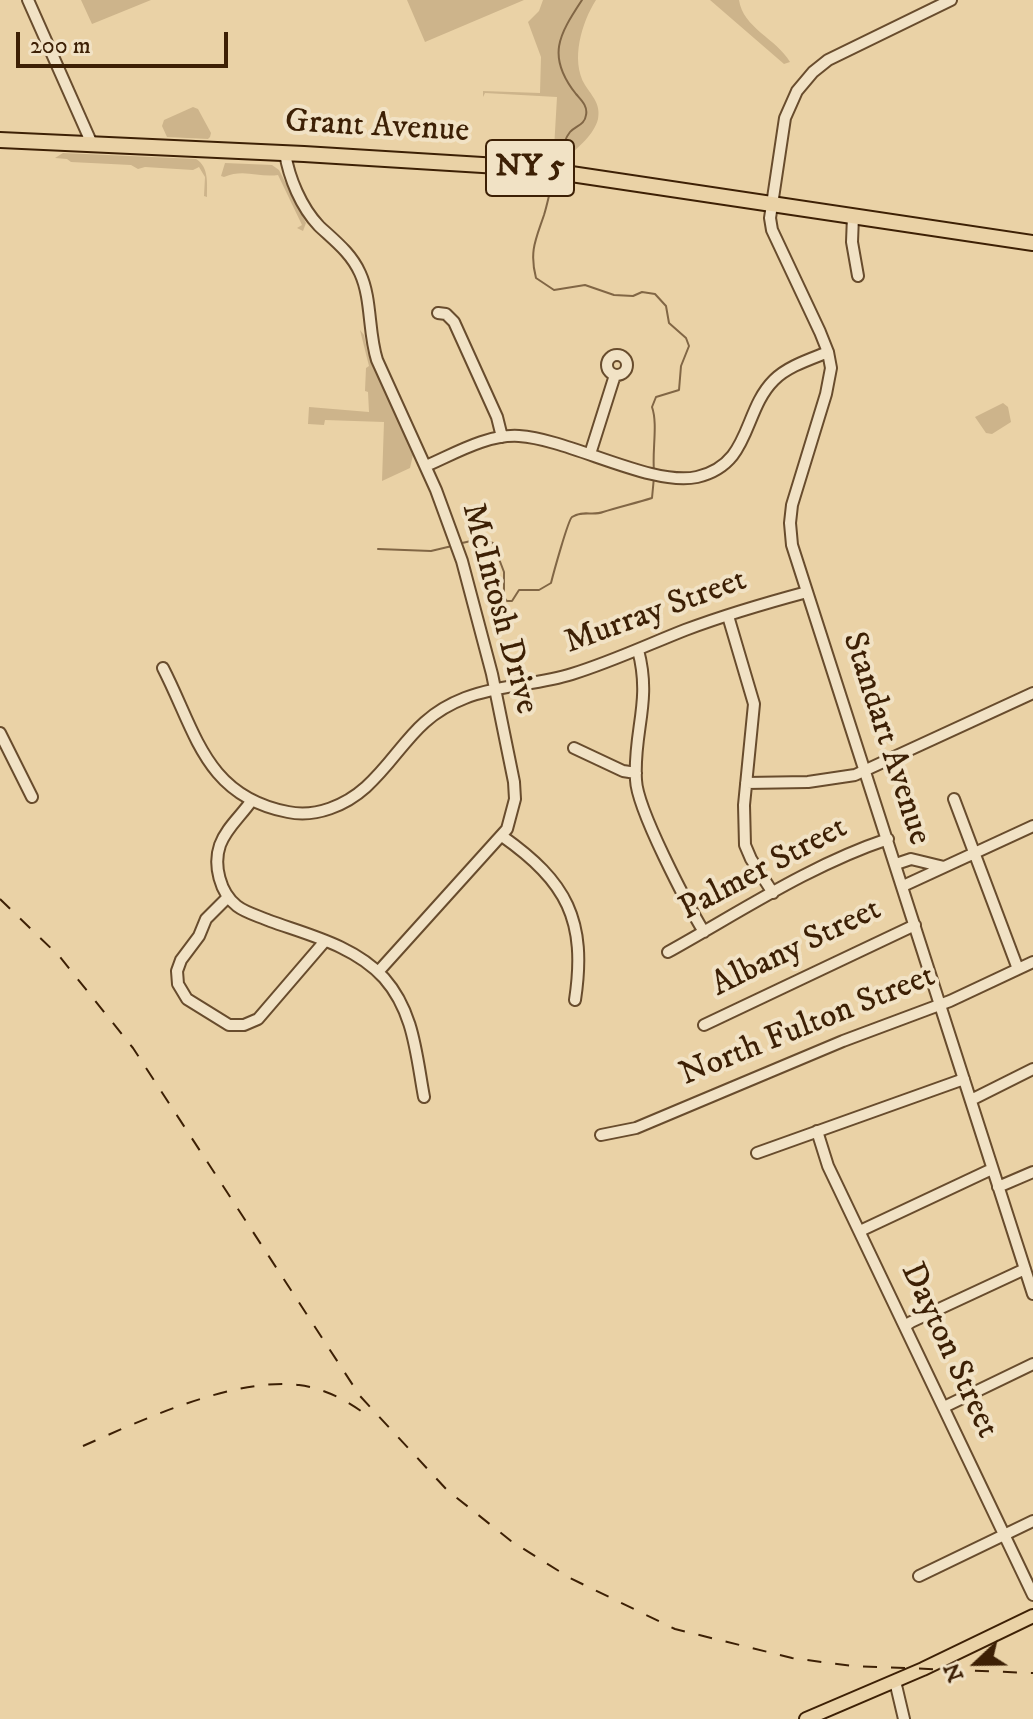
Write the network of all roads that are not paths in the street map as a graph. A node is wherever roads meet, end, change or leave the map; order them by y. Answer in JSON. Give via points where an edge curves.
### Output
{"nodes":[{"id":1,"x":28,"y":0,"type":"edge"},
{"id":2,"x":951,"y":0,"type":"edge"},
{"id":3,"x":0,"y":140,"type":"edge"},
{"id":4,"x":92,"y":144,"type":"junction"},
{"id":5,"x":285,"y":153,"type":"junction"},
{"id":6,"x":772,"y":203,"type":"junction"},
{"id":7,"x":853,"y":216,"type":"junction"},
{"id":8,"x":1033,"y":243,"type":"edge"},
{"id":9,"x":858,"y":276,"type":"dead end"},
{"id":10,"x":438,"y":313,"type":"dead end"},
{"id":11,"x":828,"y":352,"type":"junction"},
{"id":12,"x":615,"y":375,"type":"dead end"},
{"id":13,"x":502,"y":437,"type":"junction"},
{"id":14,"x":590,"y":454,"type":"junction"},
{"id":15,"x":426,"y":466,"type":"junction"},
{"id":16,"x":807,"y":592,"type":"junction"},
{"id":17,"x":728,"y":616,"type":"junction"},
{"id":18,"x":638,"y":650,"type":"junction"},
{"id":19,"x":163,"y":668,"type":"dead end"},
{"id":20,"x":495,"y":690,"type":"junction"},
{"id":21,"x":1033,"y":693,"type":"edge"},
{"id":22,"x":0,"y":733,"type":"edge"},
{"id":23,"x":574,"y":748,"type":"dead end"},
{"id":24,"x":865,"y":771,"type":"junction"},
{"id":25,"x":636,"y":773,"type":"junction"},
{"id":26,"x":746,"y":783,"type":"junction"},
{"id":27,"x":32,"y":797,"type":"dead end"},
{"id":28,"x":954,"y":799,"type":"dead end"},
{"id":29,"x":252,"y":800,"type":"junction"},
{"id":30,"x":1033,"y":826,"type":"edge"},
{"id":31,"x":502,"y":836,"type":"junction"},
{"id":32,"x":888,"y":839,"type":"junction"},
{"id":33,"x":975,"y":853,"type":"junction"},
{"id":34,"x":896,"y":864,"type":"junction"},
{"id":35,"x":944,"y":867,"type":"junction"},
{"id":36,"x":903,"y":886,"type":"junction"},
{"id":37,"x":773,"y":893,"type":"junction"},
{"id":38,"x":228,"y":897,"type":"junction"},
{"id":39,"x":915,"y":925,"type":"junction"},
{"id":40,"x":704,"y":932,"type":"junction"},
{"id":41,"x":325,"y":941,"type":"junction"},
{"id":42,"x":668,"y":952,"type":"dead end"},
{"id":43,"x":1033,"y":962,"type":"edge"},
{"id":44,"x":1018,"y":969,"type":"junction"},
{"id":45,"x":378,"y":972,"type":"junction"},
{"id":46,"x":575,"y":1000,"type":"dead end"},
{"id":47,"x":940,"y":1005,"type":"junction"},
{"id":48,"x":704,"y":1025,"type":"dead end"},
{"id":49,"x":1033,"y":1069,"type":"edge"},
{"id":50,"x":964,"y":1079,"type":"junction"},
{"id":51,"x":424,"y":1097,"type":"dead end"},
{"id":52,"x":971,"y":1100,"type":"junction"},
{"id":53,"x":817,"y":1131,"type":"junction"},
{"id":54,"x":601,"y":1135,"type":"dead end"},
{"id":55,"x":757,"y":1153,"type":"dead end"},
{"id":56,"x":992,"y":1169,"type":"junction"},
{"id":57,"x":1033,"y":1172,"type":"edge"},
{"id":58,"x":998,"y":1187,"type":"junction"},
{"id":59,"x":860,"y":1231,"type":"junction"},
{"id":60,"x":1025,"y":1269,"type":"junction"},
{"id":61,"x":1033,"y":1294,"type":"edge"},
{"id":62,"x":905,"y":1326,"type":"junction"},
{"id":63,"x":1033,"y":1364,"type":"edge"},
{"id":64,"x":944,"y":1407,"type":"junction"},
{"id":65,"x":1033,"y":1521,"type":"edge"},
{"id":66,"x":1005,"y":1535,"type":"junction"},
{"id":67,"x":919,"y":1576,"type":"dead end"},
{"id":68,"x":1033,"y":1595,"type":"edge"},
{"id":69,"x":1033,"y":1616,"type":"edge"},
{"id":70,"x":895,"y":1681,"type":"junction"},
{"id":71,"x":806,"y":1719,"type":"edge"},
{"id":72,"x":904,"y":1719,"type":"edge"}],
"edges":[{"from":1,"to":4,"type":"street"},
{"from":2,"to":6,"type":"street","name":"Standart Avenue","via":[[836,55],[813,72],[785,118]]},
{"from":3,"to":4,"type":"highway","name":"Grant Avenue","number":"NY 5"},
{"from":4,"to":5,"type":"highway","name":"Grant Avenue","number":"NY 5"},
{"from":5,"to":6,"type":"highway","name":"Grant Avenue","number":"NY 5","via":[[531,168]]},
{"from":5,"to":15,"type":"street","name":"McIntosh Drive","via":[[298,194],[316,223],[348,252],[361,275],[371,343]]},
{"from":6,"to":7,"type":"highway","name":"Grant Avenue","number":"NY 5"},
{"from":6,"to":11,"type":"street","name":"Standart Avenue","via":[[772,230]]},
{"from":7,"to":8,"type":"highway","name":"Grant Avenue","number":"NY 5"},
{"from":7,"to":9,"type":"street"},
{"from":10,"to":13,"type":"street","via":[[454,322]]},
{"from":11,"to":14,"type":"street","via":[[773,381],[738,449],[708,474],[667,476]]},
{"from":11,"to":16,"type":"street","name":"Standart Avenue","via":[[826,394],[791,513],[792,545]]},
{"from":12,"to":14,"type":"street"},
{"from":13,"to":14,"type":"street","via":[[534,438]]},
{"from":13,"to":15,"type":"street"},
{"from":15,"to":20,"type":"street","name":"McIntosh Drive","via":[[462,561]]},
{"from":16,"to":17,"type":"street","name":"Murray Street"},
{"from":16,"to":24,"type":"street","name":"Standart Avenue"},
{"from":17,"to":18,"type":"street","name":"Murray Street"},
{"from":17,"to":26,"type":"street","via":[[754,704]]},
{"from":18,"to":20,"type":"street","name":"Murray Street","via":[[568,675]]},
{"from":18,"to":25,"type":"street","via":[[645,691]]},
{"from":19,"to":29,"type":"street","name":"Murray Street","via":[[200,747],[229,785]]},
{"from":20,"to":29,"type":"street","name":"Murray Street","via":[[466,698],[430,718],[368,785],[344,803],[297,814]]},
{"from":20,"to":31,"type":"street","name":"McIntosh Drive","via":[[515,799]]},
{"from":21,"to":24,"type":"street"},
{"from":22,"to":27,"type":"street"},
{"from":23,"to":25,"type":"street"},
{"from":24,"to":26,"type":"street","via":[[808,782]]},
{"from":24,"to":32,"type":"street","name":"Standart Avenue"},
{"from":25,"to":40,"type":"street","via":[[644,811]]},
{"from":26,"to":37,"type":"street","via":[[745,845]]},
{"from":28,"to":33,"type":"street"},
{"from":29,"to":38,"type":"street","via":[[220,846],[219,875]]},
{"from":30,"to":33,"type":"street"},
{"from":31,"to":45,"type":"street","name":"McIntosh Drive"},
{"from":31,"to":46,"type":"street","via":[[544,870],[570,910],[578,948]]},
{"from":32,"to":34,"type":"street","name":"Standart Avenue"},
{"from":32,"to":37,"type":"street","name":"Palmer Street","via":[[844,854]]},
{"from":33,"to":35,"type":"street"},
{"from":33,"to":44,"type":"street"},
{"from":34,"to":35,"type":"street","via":[[911,859]]},
{"from":34,"to":36,"type":"street","name":"Standart Avenue"},
{"from":35,"to":36,"type":"street"},
{"from":36,"to":39,"type":"street","name":"Standart Avenue"},
{"from":37,"to":40,"type":"street","name":"Palmer Street"},
{"from":38,"to":41,"type":"street","via":[[248,912]]},
{"from":38,"to":41,"type":"street","via":[[206,919],[177,971],[185,997],[229,1025],[258,1019]]},
{"from":39,"to":47,"type":"street","name":"Standart Avenue"},
{"from":39,"to":48,"type":"street","name":"Albany Street"},
{"from":40,"to":42,"type":"street","name":"Palmer Street"},
{"from":41,"to":45,"type":"street"},
{"from":43,"to":44,"type":"street","name":"North Fulton Street"},
{"from":44,"to":47,"type":"street","name":"North Fulton Street"},
{"from":45,"to":51,"type":"street","via":[[407,1015]]},
{"from":47,"to":50,"type":"street","name":"Standart Avenue"},
{"from":47,"to":54,"type":"street","name":"North Fulton Street","via":[[636,1128]]},
{"from":49,"to":52,"type":"street"},
{"from":50,"to":52,"type":"street","name":"Standart Avenue"},
{"from":50,"to":53,"type":"street"},
{"from":52,"to":56,"type":"street","name":"Standart Avenue"},
{"from":53,"to":55,"type":"street"},
{"from":53,"to":59,"type":"street","name":"Dayton Street"},
{"from":56,"to":58,"type":"street","name":"Standart Avenue"},
{"from":56,"to":59,"type":"street"},
{"from":57,"to":58,"type":"street"},
{"from":58,"to":60,"type":"street","name":"Standart Avenue"},
{"from":59,"to":62,"type":"street","name":"Dayton Street"},
{"from":60,"to":61,"type":"street","name":"Standart Avenue"},
{"from":60,"to":62,"type":"street"},
{"from":62,"to":64,"type":"street","name":"Dayton Street"},
{"from":63,"to":64,"type":"street"},
{"from":64,"to":66,"type":"street","name":"Dayton Street"},
{"from":65,"to":66,"type":"street"},
{"from":66,"to":67,"type":"street"},
{"from":66,"to":68,"type":"street","name":"Dayton Street"},
{"from":69,"to":70,"type":"main road"},
{"from":70,"to":71,"type":"main road"},
{"from":70,"to":72,"type":"street"}]}
